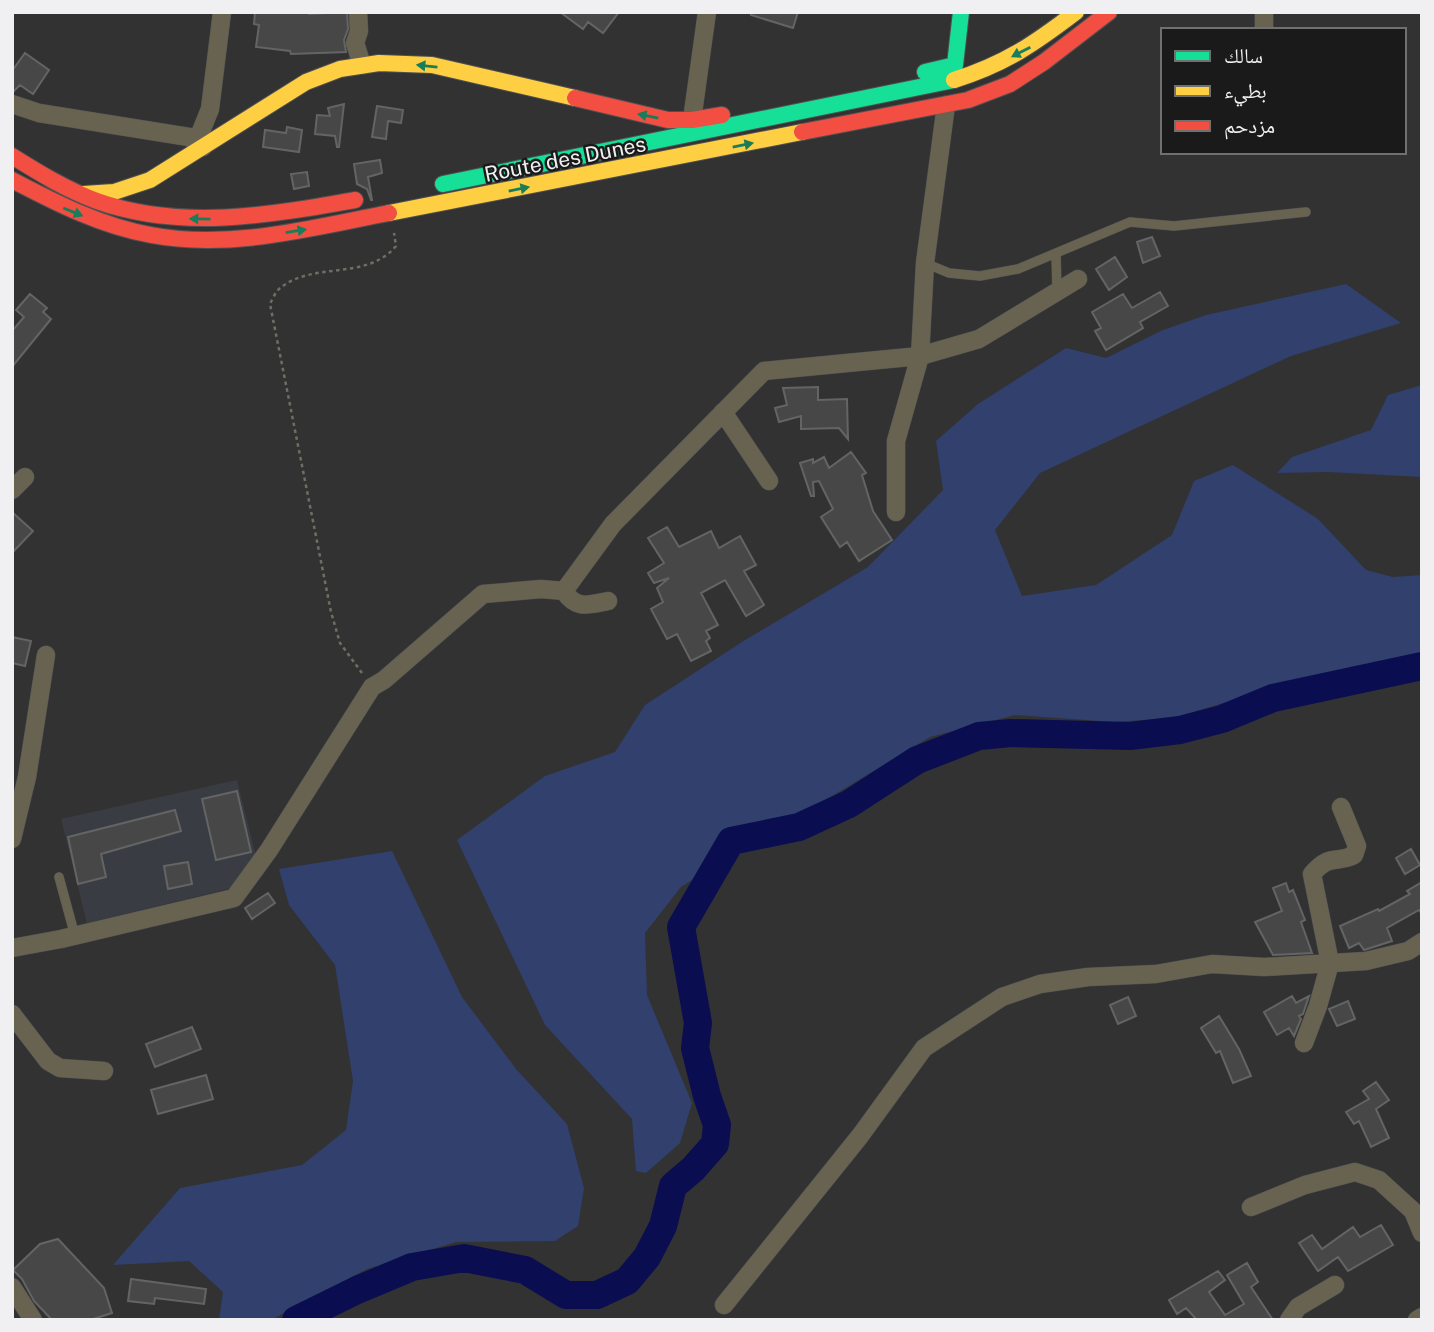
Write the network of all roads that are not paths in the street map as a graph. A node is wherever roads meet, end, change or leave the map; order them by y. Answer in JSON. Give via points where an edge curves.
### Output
{"nodes":[{"id":1,"x":222,"y":12,"type":"edge"},
{"id":2,"x":358,"y":12,"type":"edge"},
{"id":3,"x":707,"y":12,"type":"edge"},
{"id":4,"x":961,"y":12,"type":"edge"},
{"id":5,"x":1076,"y":12,"type":"edge"},
{"id":6,"x":1110,"y":12,"type":"edge"},
{"id":7,"x":362,"y":65,"type":"junction"},
{"id":8,"x":12,"y":104,"type":"edge"},
{"id":9,"x":946,"y":104,"type":"junction"},
{"id":10,"x":692,"y":120,"type":"junction"},
{"id":11,"x":200,"y":144,"type":"junction"},
{"id":12,"x":12,"y":156,"type":"edge"},
{"id":13,"x":12,"y":180,"type":"edge"},
{"id":14,"x":426,"y":187,"type":"dead end"},
{"id":15,"x":77,"y":194,"type":"junction"},
{"id":16,"x":376,"y":197,"type":"dead end"},
{"id":17,"x":1306,"y":212,"type":"dead end"},
{"id":18,"x":1056,"y":254,"type":"junction"},
{"id":19,"x":925,"y":262,"type":"junction"},
{"id":20,"x":1078,"y":279,"type":"dead end"},
{"id":21,"x":1057,"y":292,"type":"junction"},
{"id":22,"x":920,"y":356,"type":"junction"},
{"id":23,"x":723,"y":412,"type":"junction"},
{"id":24,"x":769,"y":481,"type":"dead end"},
{"id":25,"x":896,"y":512,"type":"dead end"},
{"id":26,"x":564,"y":592,"type":"junction"},
{"id":27,"x":608,"y":601,"type":"dead end"},
{"id":28,"x":46,"y":655,"type":"dead end"},
{"id":29,"x":1341,"y":807,"type":"dead end"},
{"id":30,"x":12,"y":839,"type":"edge"},
{"id":31,"x":59,"y":877,"type":"dead end"},
{"id":32,"x":75,"y":936,"type":"junction"},
{"id":33,"x":1422,"y":942,"type":"edge"},
{"id":34,"x":12,"y":948,"type":"edge"},
{"id":35,"x":1330,"y":962,"type":"junction"},
{"id":36,"x":12,"y":1014,"type":"edge"},
{"id":37,"x":1304,"y":1043,"type":"dead end"},
{"id":38,"x":104,"y":1071,"type":"dead end"},
{"id":39,"x":1251,"y":1207,"type":"dead end"},
{"id":40,"x":1422,"y":1233,"type":"edge"},
{"id":41,"x":1335,"y":1285,"type":"dead end"},
{"id":42,"x":12,"y":1287,"type":"edge"},
{"id":43,"x":724,"y":1305,"type":"dead end"},
{"id":44,"x":1422,"y":1317,"type":"edge"},
{"id":45,"x":33,"y":1320,"type":"edge"},
{"id":46,"x":1289,"y":1320,"type":"edge"},
{"id":47,"x":1416,"y":1320,"type":"edge"}],
"edges":[{"from":1,"to":11,"type":"street","via":[[210,109]]},
{"from":2,"to":7,"type":"street","via":[[355,43]]},
{"from":3,"to":10,"type":"street"},
{"from":4,"to":10,"type":"main road","via":[[956,65]]},
{"from":5,"to":14,"type":"main road","name":"Route des Dunes","one_way":true,"via":[[1032,46],[955,80]]},
{"from":6,"to":9,"type":"main road","name":"Route des Dunes","via":[[1010,84]]},
{"from":10,"to":7,"type":"main road","one_way":true,"via":[[647,117],[432,65]]},
{"from":7,"to":11,"type":"main road","via":[[306,82]]},
{"from":8,"to":11,"type":"street","via":[[39,113],[189,137]]},
{"from":13,"to":9,"type":"main road","name":"Route des Dunes","one_way":true,"via":[[65,209],[105,224],[201,240],[293,232]]},
{"from":9,"to":19,"type":"street"},
{"from":11,"to":15,"type":"main road","via":[[150,180],[114,192]]},
{"from":12,"to":15,"type":"main road"},
{"from":16,"to":15,"type":"main road","one_way":true,"via":[[229,220],[133,213]]},
{"from":17,"to":18,"type":"lane","via":[[1174,226],[1130,222]]},
{"from":18,"to":19,"type":"lane","via":[[1018,269],[980,276],[949,273]]},
{"from":18,"to":21,"type":"lane"},
{"from":19,"to":22,"type":"street"},
{"from":20,"to":21,"type":"street"},
{"from":21,"to":22,"type":"street","via":[[979,339]]},
{"from":22,"to":23,"type":"street","via":[[764,371]]},
{"from":22,"to":25,"type":"street","via":[[897,441]]},
{"from":23,"to":24,"type":"street"},
{"from":23,"to":26,"type":"street","via":[[613,524]]},
{"from":26,"to":27,"type":"street","via":[[570,601],[585,606]]},
{"from":26,"to":32,"type":"street","via":[[541,589],[483,594],[372,687],[234,898]]},
{"from":28,"to":30,"type":"street"},
{"from":29,"to":35,"type":"street","via":[[1357,846],[1354,855],[1327,861],[1312,874]]},
{"from":31,"to":32,"type":"lane"},
{"from":32,"to":34,"type":"street"},
{"from":33,"to":35,"type":"street","via":[[1408,951],[1366,961]]},
{"from":35,"to":37,"type":"street"},
{"from":35,"to":43,"type":"street","via":[[1264,967],[1212,964],[1156,974],[1088,977],[1040,984],[1002,997],[924,1048],[860,1136]]},
{"from":36,"to":38,"type":"street","via":[[48,1061],[60,1068]]},
{"from":39,"to":40,"type":"street","via":[[1305,1185],[1355,1172],[1379,1180],[1413,1211]]},
{"from":41,"to":46,"type":"street","via":[[1298,1307]]},
{"from":42,"to":45,"type":"street"},
{"from":44,"to":47,"type":"street"}]}
